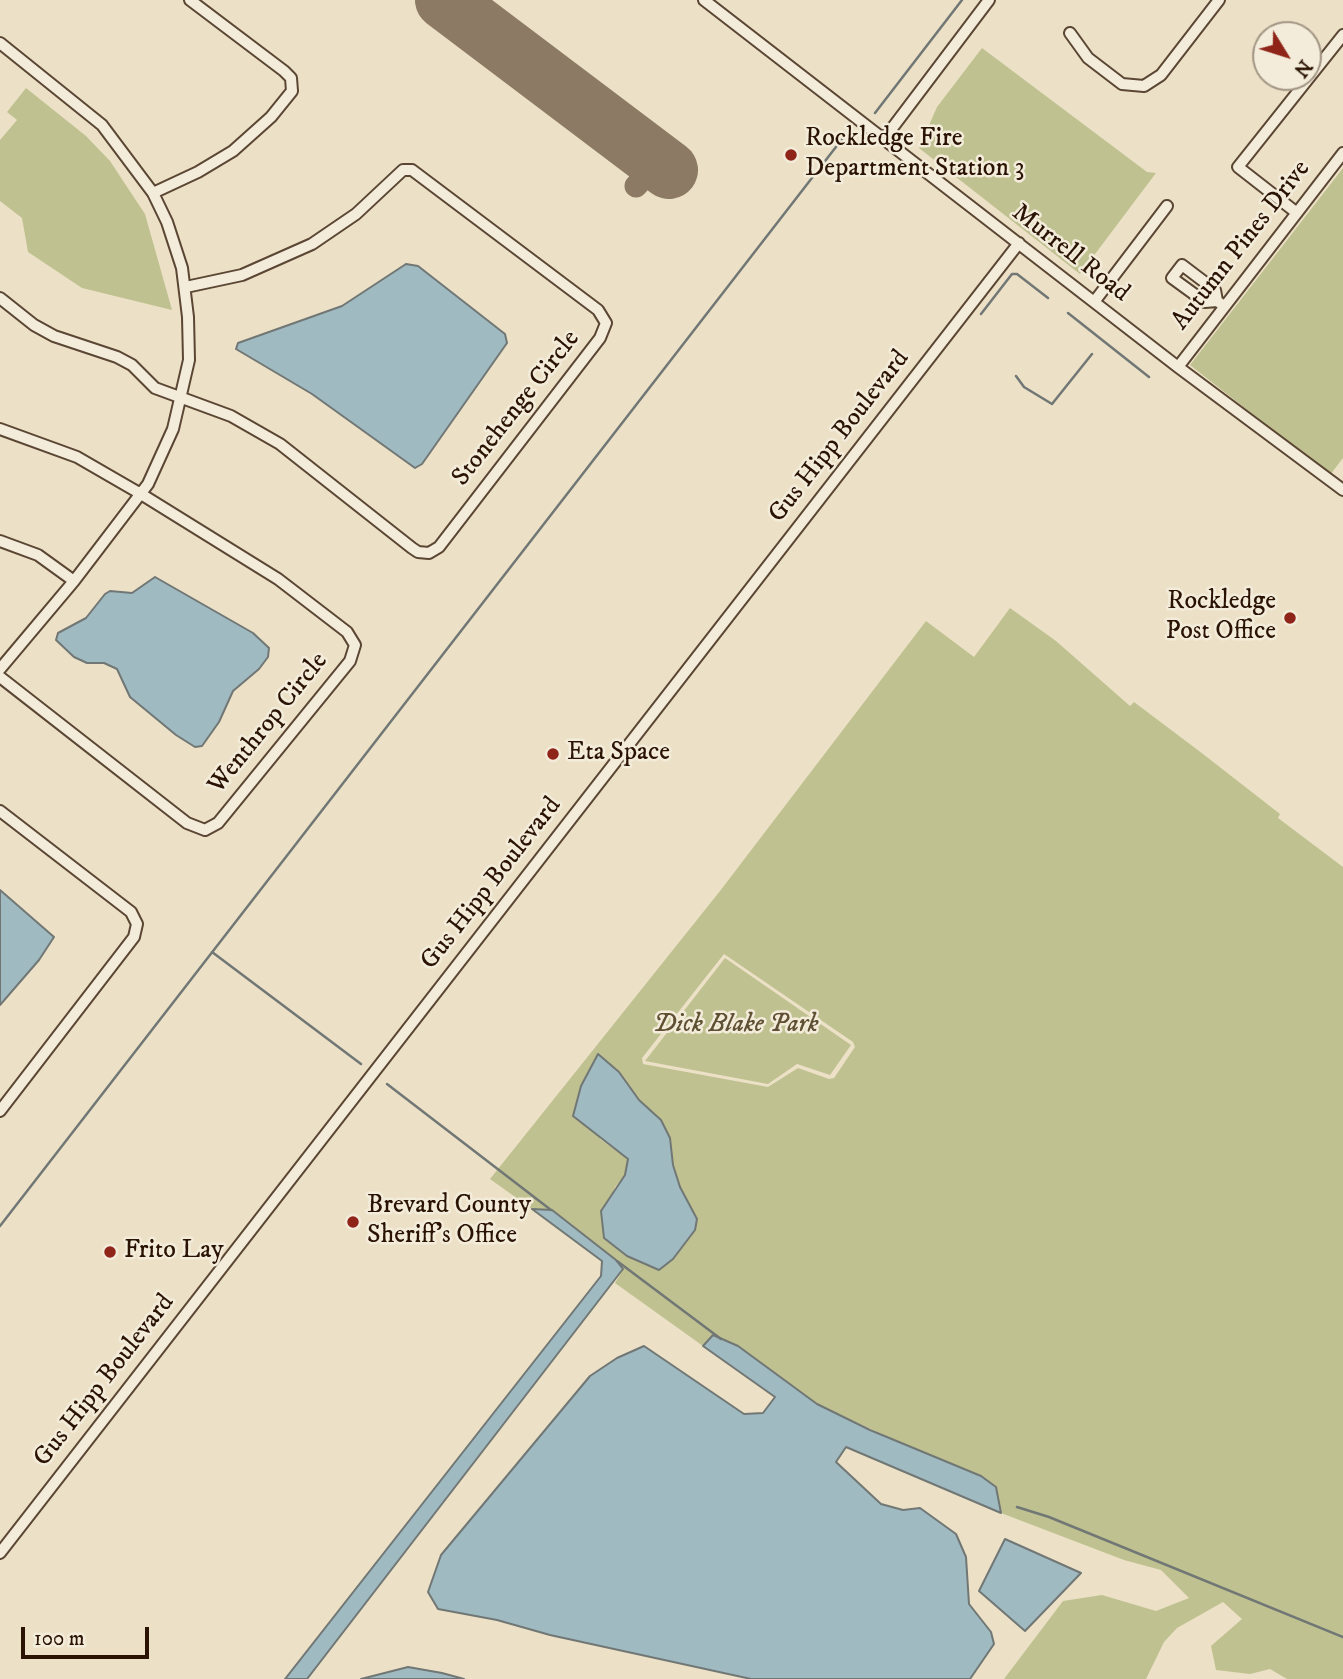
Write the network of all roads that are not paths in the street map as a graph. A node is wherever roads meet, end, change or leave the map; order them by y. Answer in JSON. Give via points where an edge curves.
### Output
{"nodes":[{"id":1,"x":190,"y":0,"type":"edge"},
{"id":2,"x":704,"y":0,"type":"edge"},
{"id":3,"x":989,"y":0,"type":"edge"},
{"id":4,"x":1219,"y":0,"type":"edge"},
{"id":5,"x":1070,"y":33,"type":"dead end"},
{"id":6,"x":1343,"y":35,"type":"edge"},
{"id":7,"x":0,"y":43,"type":"edge"},
{"id":8,"x":884,"y":139,"type":"junction"},
{"id":9,"x":1343,"y":153,"type":"edge"},
{"id":10,"x":153,"y":193,"type":"junction"},
{"id":11,"x":1167,"y":206,"type":"dead end"},
{"id":12,"x":1297,"y":213,"type":"junction"},
{"id":13,"x":1019,"y":243,"type":"junction"},
{"id":14,"x":186,"y":288,"type":"junction"},
{"id":15,"x":0,"y":298,"type":"edge"},
{"id":16,"x":1094,"y":302,"type":"junction"},
{"id":17,"x":1178,"y":367,"type":"junction"},
{"id":18,"x":182,"y":398,"type":"junction"},
{"id":19,"x":0,"y":429,"type":"edge"},
{"id":20,"x":1343,"y":490,"type":"edge"},
{"id":21,"x":141,"y":494,"type":"junction"},
{"id":22,"x":0,"y":541,"type":"edge"},
{"id":23,"x":74,"y":581,"type":"junction"},
{"id":24,"x":0,"y":669,"type":"edge"},
{"id":25,"x":0,"y":677,"type":"edge"},
{"id":26,"x":0,"y":811,"type":"edge"},
{"id":27,"x":0,"y":1111,"type":"edge"},
{"id":28,"x":0,"y":1553,"type":"edge"}],
"edges":[{"from":1,"to":10,"type":"street","via":[[284,71],[291,78],[292,91],[271,117],[233,150]]},
{"from":2,"to":8,"type":"street","name":"Murrell Road"},
{"from":3,"to":8,"type":"street"},
{"from":4,"to":5,"type":"street","via":[[1161,75],[1144,86],[1122,84],[1088,58]]},
{"from":6,"to":12,"type":"street","via":[[1238,167]]},
{"from":7,"to":10,"type":"street","via":[[102,125]]},
{"from":8,"to":13,"type":"street","name":"Murrell Road"},
{"from":9,"to":12,"type":"street","name":"Autumn Pines Drive"},
{"from":10,"to":14,"type":"street","via":[[167,222]]},
{"from":11,"to":16,"type":"street"},
{"from":12,"to":17,"type":"street","name":"Autumn Pines Drive","via":[[1221,304]]},
{"from":13,"to":16,"type":"street","name":"Murrell Road"},
{"from":13,"to":28,"type":"street","name":"Gus Hipp Boulevard"},
{"from":14,"to":18,"type":"street","via":[[188,360]]},
{"from":14,"to":18,"type":"street","name":"Stonehenge Circle","via":[[242,275],[312,244],[356,214],[403,170],[412,170],[598,310],[606,323],[600,338],[439,547],[429,553],[418,552],[280,444],[231,416]]},
{"from":15,"to":18,"type":"street","via":[[54,336],[117,357],[155,387]]},
{"from":16,"to":17,"type":"street","name":"Murrell Road"},
{"from":17,"to":20,"type":"street","name":"Murrell Road"},
{"from":18,"to":21,"type":"street","via":[[162,456]]},
{"from":19,"to":21,"type":"street","via":[[77,457]]},
{"from":21,"to":23,"type":"street"},
{"from":21,"to":25,"type":"street","name":"Wenthrop Circle","via":[[278,579],[347,632],[355,645],[350,661],[218,823],[205,830],[187,823]]},
{"from":22,"to":23,"type":"street","via":[[38,555]]},
{"from":23,"to":24,"type":"street"},
{"from":26,"to":27,"type":"street","via":[[131,912],[137,924],[134,937]]}]}
